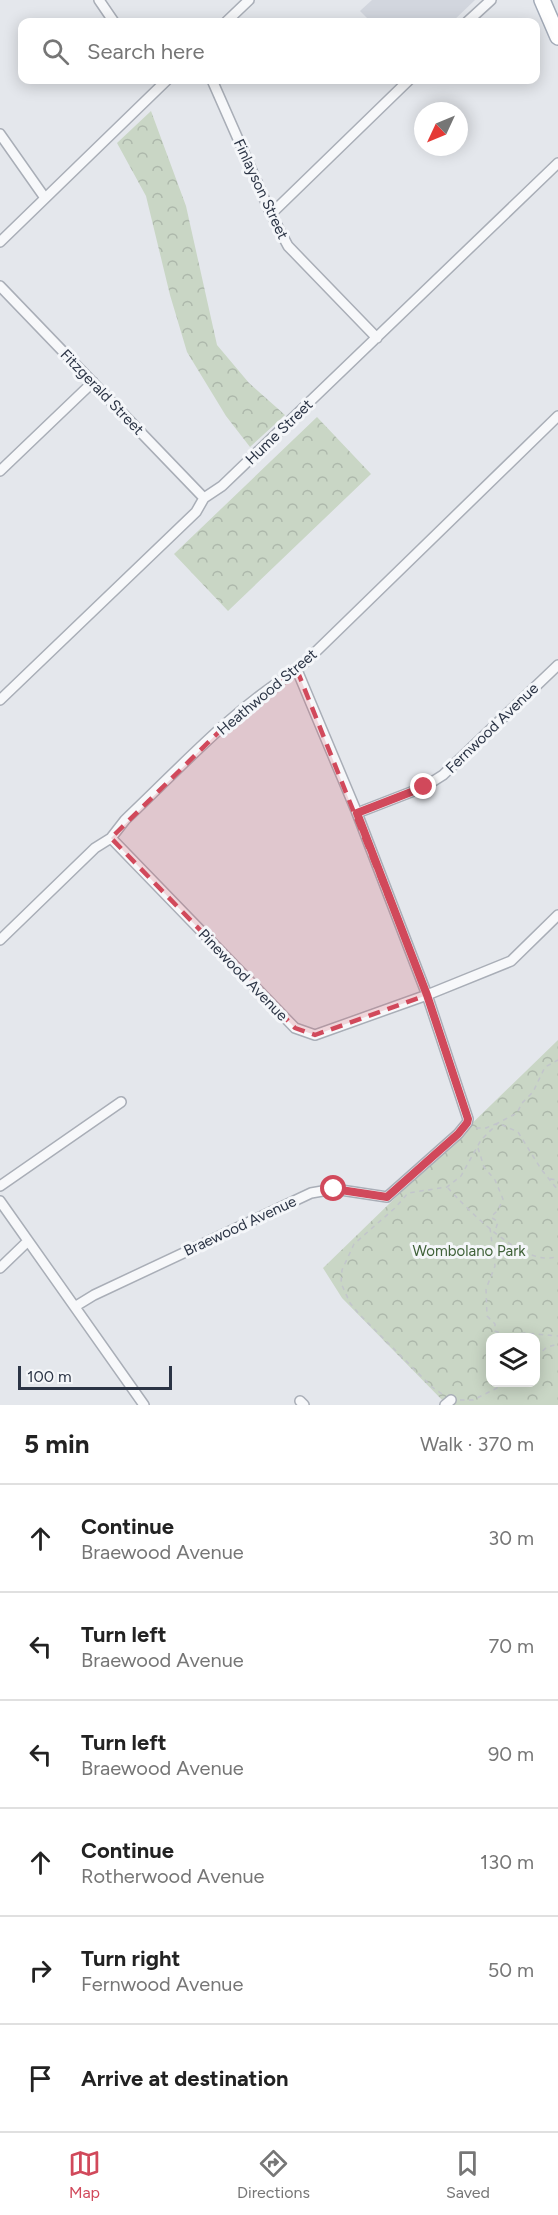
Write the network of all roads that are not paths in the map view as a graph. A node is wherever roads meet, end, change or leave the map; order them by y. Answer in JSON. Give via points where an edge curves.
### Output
{"nodes":[{"id":1,"x":99,"y":0,"type":"edge"},
{"id":2,"x":249,"y":0,"type":"edge"},
{"id":3,"x":491,"y":0,"type":"edge"},
{"id":4,"x":542,"y":0,"type":"edge"},
{"id":5,"x":111,"y":18,"type":"edge"},
{"id":6,"x":230,"y":18,"type":"edge"},
{"id":7,"x":471,"y":18,"type":"edge"},
{"id":8,"x":558,"y":37,"type":"edge"},
{"id":9,"x":155,"y":84,"type":"edge"},
{"id":10,"x":214,"y":84,"type":"edge"},
{"id":11,"x":405,"y":84,"type":"edge"},
{"id":12,"x":0,"y":134,"type":"edge"},
{"id":13,"x":558,"y":163,"type":"edge"},
{"id":14,"x":45,"y":198,"type":"junction"},
{"id":15,"x":271,"y":214,"type":"junction"},
{"id":16,"x":0,"y":242,"type":"edge"},
{"id":17,"x":0,"y":286,"type":"edge"},
{"id":18,"x":377,"y":338,"type":"junction"},
{"id":19,"x":93,"y":382,"type":"junction"},
{"id":20,"x":558,"y":416,"type":"edge"},
{"id":21,"x":0,"y":471,"type":"edge"},
{"id":22,"x":204,"y":498,"type":"junction"},
{"id":23,"x":558,"y":665,"type":"edge"},
{"id":24,"x":297,"y":670,"type":"junction"},
{"id":25,"x":0,"y":700,"type":"edge"},
{"id":26,"x":357,"y":813,"type":"junction"},
{"id":27,"x":111,"y":838,"type":"junction"},
{"id":28,"x":558,"y":915,"type":"edge"},
{"id":29,"x":0,"y":940,"type":"edge"},
{"id":30,"x":427,"y":995,"type":"junction"},
{"id":31,"x":121,"y":1102,"type":"dead end"},
{"id":32,"x":0,"y":1186,"type":"edge"},
{"id":33,"x":0,"y":1201,"type":"edge"},
{"id":34,"x":28,"y":1241,"type":"junction"},
{"id":35,"x":0,"y":1268,"type":"edge"},
{"id":36,"x":75,"y":1306,"type":"junction"},
{"id":37,"x":144,"y":1405,"type":"edge"}],
"edges":[{"from":1,"to":5,"type":"street"},
{"from":2,"to":6,"type":"street"},
{"from":3,"to":7,"type":"street"},
{"from":4,"to":8,"type":"main road"},
{"from":9,"to":14,"type":"street"},
{"from":10,"to":15,"type":"street","name":"Finlayson Street"},
{"from":11,"to":15,"type":"street"},
{"from":12,"to":14,"type":"street"},
{"from":13,"to":18,"type":"street","name":"Hume Street"},
{"from":14,"to":16,"type":"street"},
{"from":15,"to":18,"type":"street","name":"Finlayson Street","via":[[288,246]]},
{"from":17,"to":19,"type":"street","name":"Fitzgerald Street"},
{"from":18,"to":22,"type":"street","name":"Hume Street","via":[[222,486]]},
{"from":19,"to":21,"type":"street"},
{"from":19,"to":22,"type":"street","name":"Fitzgerald Street"},
{"from":20,"to":24,"type":"street","name":"Heathwood Street"},
{"from":22,"to":25,"type":"street","name":"Hume Street","via":[[196,512]]},
{"from":23,"to":26,"type":"street","name":"Fernwood Avenue","via":[[443,775],[424,787]]},
{"from":24,"to":26,"type":"street"},
{"from":24,"to":27,"type":"street","name":"Heathwood Street","via":[[231,720],[125,820]]},
{"from":26,"to":30,"type":"street"},
{"from":27,"to":29,"type":"street","name":"Heathwood Street","via":[[95,848]]},
{"from":27,"to":30,"type":"street","name":"Pinewood Avenue","via":[[295,1028],[315,1035]]},
{"from":28,"to":30,"type":"street","name":"Pinewood Avenue","via":[[511,961]]},
{"from":30,"to":36,"type":"street","name":"Braewood Avenue","via":[[468,1119],[458,1134],[387,1197],[334,1189],[311,1193]]},
{"from":31,"to":32,"type":"street"},
{"from":33,"to":34,"type":"street"},
{"from":34,"to":35,"type":"street"},
{"from":34,"to":36,"type":"street"},
{"from":36,"to":37,"type":"street"}]}
